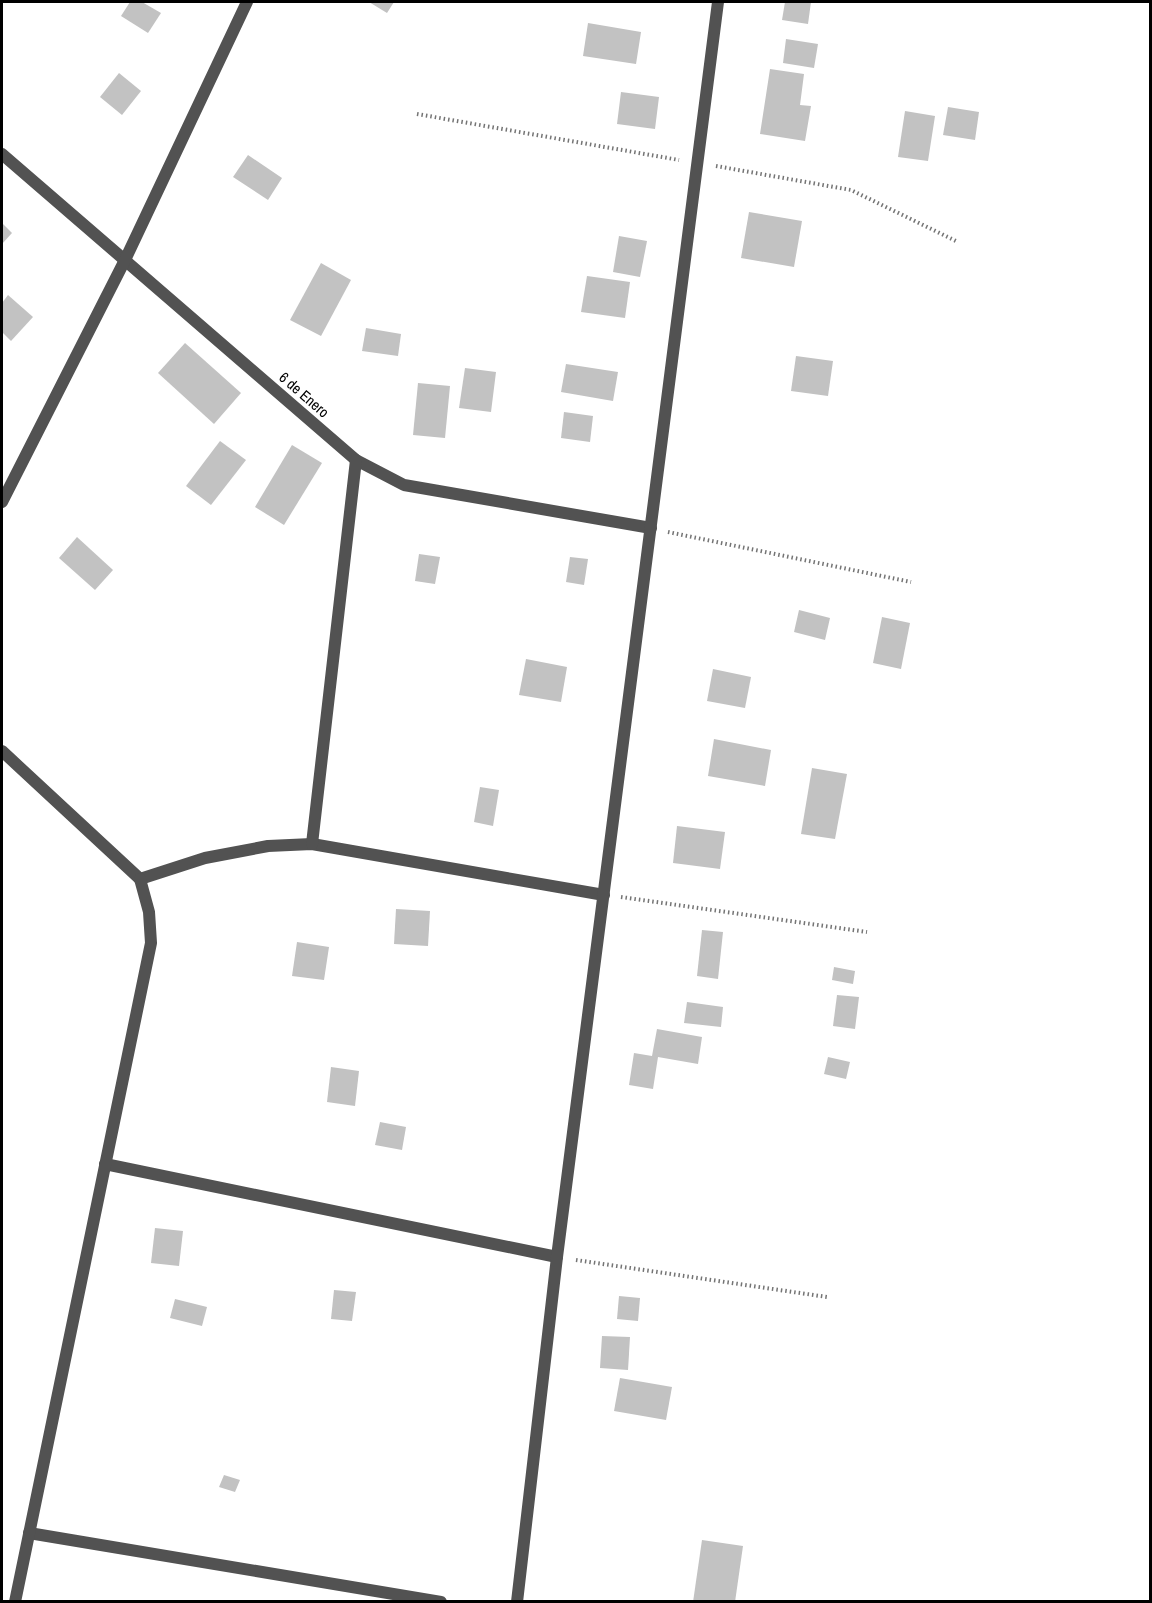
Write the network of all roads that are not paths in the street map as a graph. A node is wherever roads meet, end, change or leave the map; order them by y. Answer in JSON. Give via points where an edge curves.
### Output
{"nodes":[{"id":1,"x":247,"y":2,"type":"edge"},
{"id":2,"x":718,"y":2,"type":"edge"},
{"id":3,"x":2,"y":154,"type":"edge"},
{"id":4,"x":125,"y":260,"type":"junction"},
{"id":5,"x":356,"y":460,"type":"junction"},
{"id":6,"x":2,"y":502,"type":"edge"},
{"id":7,"x":651,"y":528,"type":"junction"},
{"id":8,"x":2,"y":751,"type":"edge"},
{"id":9,"x":312,"y":844,"type":"junction"},
{"id":10,"x":140,"y":879,"type":"junction"},
{"id":11,"x":604,"y":895,"type":"junction"},
{"id":12,"x":105,"y":1164,"type":"junction"},
{"id":13,"x":557,"y":1257,"type":"junction"},
{"id":14,"x":29,"y":1533,"type":"junction"},
{"id":15,"x":15,"y":1602,"type":"edge"},
{"id":16,"x":441,"y":1602,"type":"edge"},
{"id":17,"x":517,"y":1602,"type":"edge"}],
"edges":[{"from":1,"to":4,"type":"street"},
{"from":2,"to":7,"type":"street"},
{"from":3,"to":4,"type":"street","name":"6 de Enero"},
{"from":4,"to":5,"type":"street","name":"6 de Enero"},
{"from":4,"to":6,"type":"street"},
{"from":5,"to":7,"type":"street","name":"6 de Enero","via":[[404,485]]},
{"from":5,"to":9,"type":"street"},
{"from":7,"to":11,"type":"street"},
{"from":8,"to":10,"type":"street"},
{"from":9,"to":10,"type":"street","via":[[268,846],[205,858]]},
{"from":9,"to":11,"type":"street"},
{"from":10,"to":12,"type":"street","via":[[149,912],[151,943]]},
{"from":11,"to":13,"type":"street"},
{"from":12,"to":13,"type":"street"},
{"from":12,"to":14,"type":"street"},
{"from":13,"to":17,"type":"street"},
{"from":14,"to":15,"type":"street"},
{"from":14,"to":16,"type":"street"}]}
